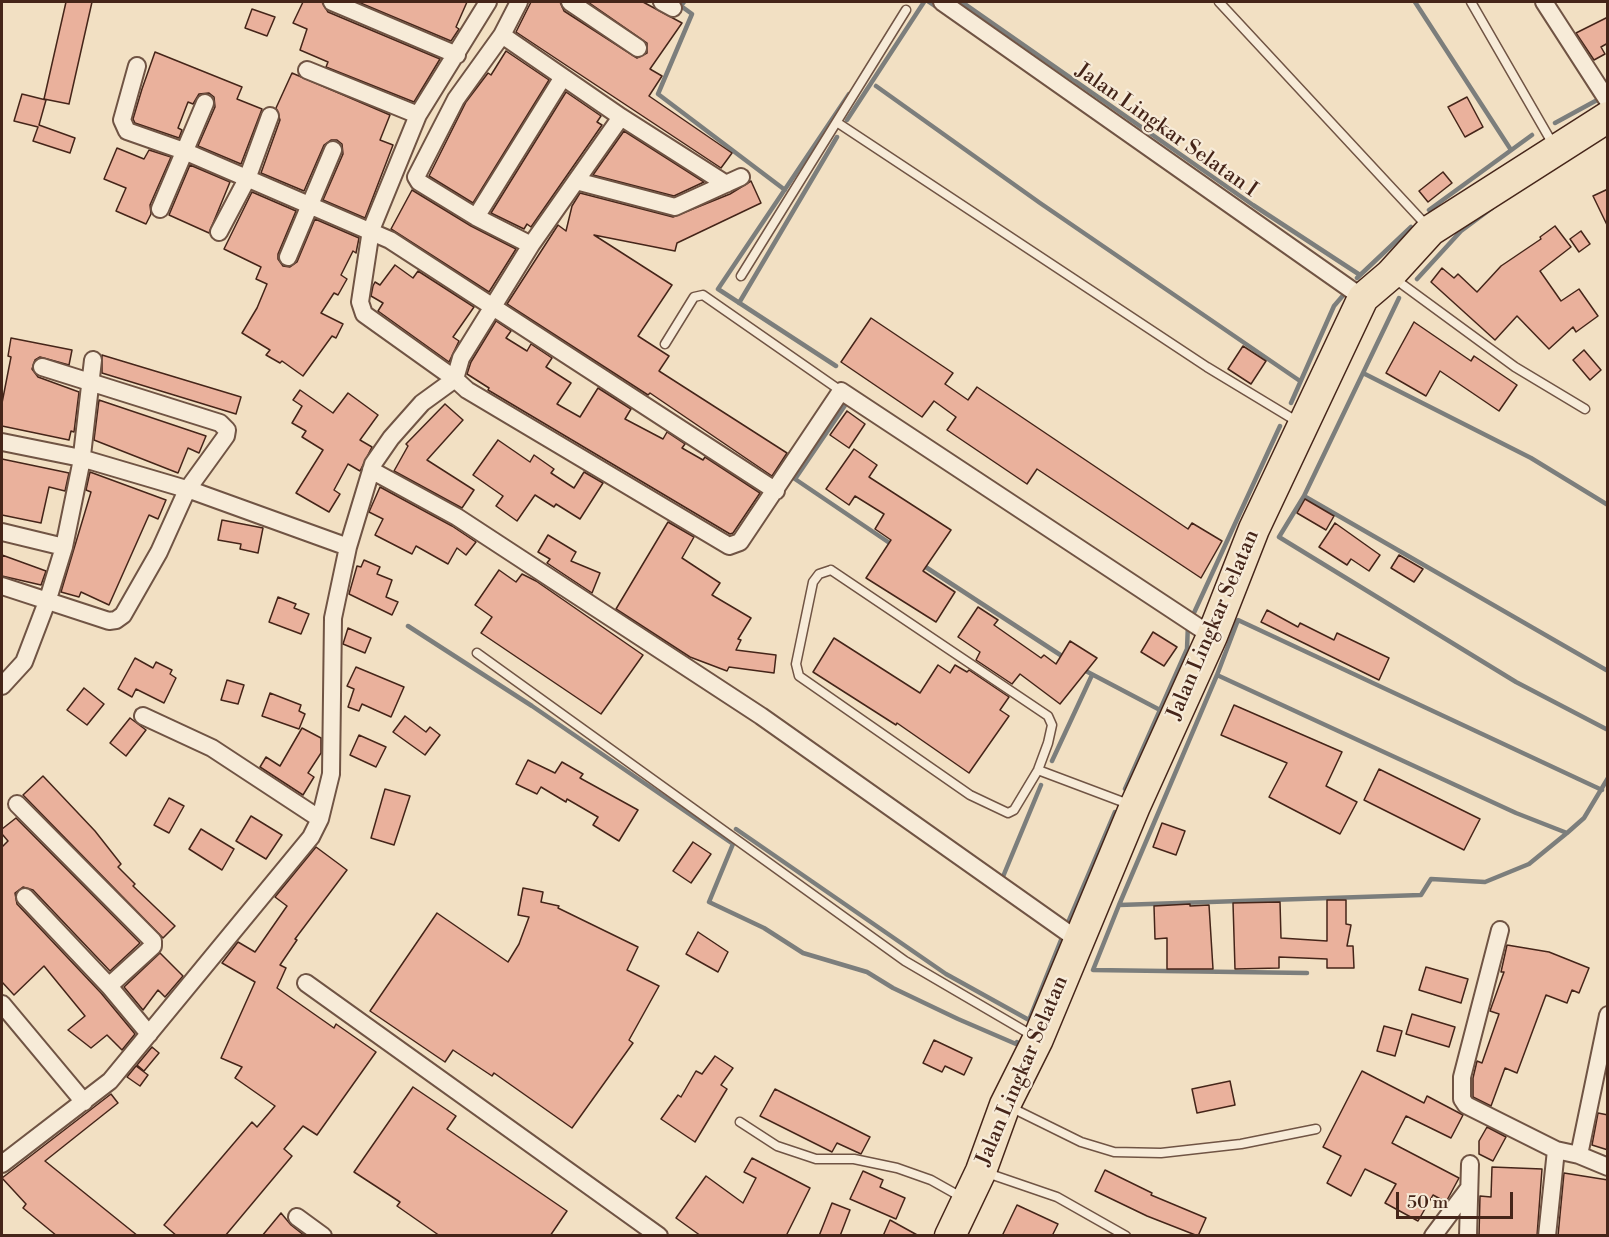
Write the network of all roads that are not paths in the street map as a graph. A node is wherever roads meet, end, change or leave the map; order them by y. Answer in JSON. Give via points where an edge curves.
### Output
{"nodes":[{"id":1,"x":332,"y":2,"type":"edge"},
{"id":2,"x":488,"y":2,"type":"edge"},
{"id":3,"x":519,"y":2,"type":"edge"},
{"id":4,"x":570,"y":2,"type":"edge"},
{"id":5,"x":942,"y":2,"type":"edge"},
{"id":6,"x":1219,"y":2,"type":"edge"},
{"id":7,"x":1471,"y":2,"type":"edge"},
{"id":8,"x":1544,"y":2,"type":"edge"},
{"id":9,"x":906,"y":10,"type":"dead end"},
{"id":10,"x":502,"y":35,"type":"junction"},
{"id":11,"x":638,"y":48,"type":"dead end"},
{"id":12,"x":457,"y":55,"type":"junction"},
{"id":13,"x":137,"y":66,"type":"dead end"},
{"id":14,"x":307,"y":70,"type":"dead end"},
{"id":15,"x":563,"y":77,"type":"junction"},
{"id":16,"x":1608,"y":101,"type":"edge"},
{"id":17,"x":205,"y":103,"type":"dead end"},
{"id":18,"x":418,"y":115,"type":"junction"},
{"id":19,"x":270,"y":116,"type":"dead end"},
{"id":20,"x":621,"y":117,"type":"junction"},
{"id":21,"x":1608,"y":117,"type":"edge"},
{"id":22,"x":838,"y":123,"type":"junction"},
{"id":23,"x":1555,"y":149,"type":"junction"},
{"id":24,"x":333,"y":150,"type":"dead end"},
{"id":25,"x":184,"y":151,"type":"junction"},
{"id":26,"x":247,"y":180,"type":"junction"},
{"id":27,"x":576,"y":181,"type":"junction"},
{"id":28,"x":310,"y":205,"type":"junction"},
{"id":29,"x":160,"y":209,"type":"dead end"},
{"id":30,"x":476,"y":217,"type":"junction"},
{"id":31,"x":1431,"y":230,"type":"junction"},
{"id":32,"x":219,"y":232,"type":"dead end"},
{"id":33,"x":379,"y":234,"type":"junction"},
{"id":34,"x":531,"y":246,"type":"junction"},
{"id":35,"x":288,"y":257,"type":"dead end"},
{"id":36,"x":1389,"y":275,"type":"junction"},
{"id":37,"x":741,"y":276,"type":"dead end"},
{"id":38,"x":1363,"y":298,"type":"junction"},
{"id":39,"x":493,"y":307,"type":"junction"},
{"id":40,"x":665,"y":344,"type":"dead end"},
{"id":41,"x":93,"y":360,"type":"dead end"},
{"id":42,"x":42,"y":367,"type":"dead end"},
{"id":43,"x":455,"y":379,"type":"junction"},
{"id":44,"x":90,"y":383,"type":"junction"},
{"id":45,"x":841,"y":392,"type":"junction"},
{"id":46,"x":1585,"y":409,"type":"dead end"},
{"id":47,"x":1304,"y":426,"type":"junction"},
{"id":48,"x":2,"y":442,"type":"edge"},
{"id":49,"x":81,"y":458,"type":"junction"},
{"id":50,"x":372,"y":470,"type":"junction"},
{"id":51,"x":776,"y":491,"type":"junction"},
{"id":52,"x":195,"y":492,"type":"junction"},
{"id":53,"x":2,"y":532,"type":"edge"},
{"id":54,"x":64,"y":547,"type":"junction"},
{"id":55,"x":348,"y":547,"type":"junction"},
{"id":56,"x":2,"y":586,"type":"edge"},
{"id":57,"x":48,"y":599,"type":"junction"},
{"id":58,"x":1212,"y":636,"type":"junction"},
{"id":59,"x":477,"y":653,"type":"dead end"},
{"id":60,"x":2,"y":686,"type":"edge"},
{"id":61,"x":143,"y":716,"type":"dead end"},
{"id":62,"x":1038,"y":770,"type":"junction"},
{"id":63,"x":17,"y":804,"type":"dead end"},
{"id":64,"x":1135,"y":806,"type":"junction"},
{"id":65,"x":320,"y":819,"type":"junction"},
{"id":66,"x":25,"y":897,"type":"dead end"},
{"id":67,"x":1500,"y":930,"type":"dead end"},
{"id":68,"x":1078,"y":940,"type":"junction"},
{"id":69,"x":306,"y":982,"type":"dead end"},
{"id":70,"x":109,"y":986,"type":"junction"},
{"id":71,"x":2,"y":1004,"type":"edge"},
{"id":72,"x":1608,"y":1015,"type":"edge"},
{"id":73,"x":149,"y":1034,"type":"junction"},
{"id":74,"x":1038,"y":1039,"type":"junction"},
{"id":75,"x":84,"y":1102,"type":"junction"},
{"id":76,"x":1005,"y":1105,"type":"junction"},
{"id":77,"x":740,"y":1122,"type":"dead end"},
{"id":78,"x":1316,"y":1129,"type":"dead end"},
{"id":79,"x":1556,"y":1150,"type":"junction"},
{"id":80,"x":1579,"y":1155,"type":"junction"},
{"id":81,"x":2,"y":1164,"type":"edge"},
{"id":82,"x":1470,"y":1164,"type":"dead end"},
{"id":83,"x":1608,"y":1167,"type":"edge"},
{"id":84,"x":981,"y":1171,"type":"junction"},
{"id":85,"x":1469,"y":1188,"type":"junction"},
{"id":86,"x":966,"y":1200,"type":"junction"},
{"id":87,"x":297,"y":1217,"type":"dead end"},
{"id":88,"x":322,"y":1236,"type":"edge"},
{"id":89,"x":659,"y":1236,"type":"edge"},
{"id":90,"x":950,"y":1236,"type":"edge"},
{"id":91,"x":1126,"y":1236,"type":"edge"},
{"id":92,"x":1434,"y":1236,"type":"edge"},
{"id":93,"x":1468,"y":1236,"type":"edge"},
{"id":94,"x":1547,"y":1236,"type":"edge"}],
"edges":[{"from":1,"to":12,"type":"street"},
{"from":2,"to":12,"type":"street"},
{"from":3,"to":10,"type":"street"},
{"from":4,"to":11,"type":"street"},
{"from":5,"to":38,"type":"street","name":"Jalan Lingkar Selatan I"},
{"from":6,"to":31,"type":"lane"},
{"from":7,"to":23,"type":"lane"},
{"from":8,"to":16,"type":"street"},
{"from":9,"to":22,"type":"lane"},
{"from":10,"to":15,"type":"street"},
{"from":10,"to":30,"type":"street","via":[[456,99],[416,172],[419,182]]},
{"from":12,"to":18,"type":"street"},
{"from":13,"to":25,"type":"street","via":[[123,125],[127,131]]},
{"from":14,"to":18,"type":"street"},
{"from":15,"to":20,"type":"street"},
{"from":15,"to":30,"type":"street"},
{"from":17,"to":25,"type":"street"},
{"from":18,"to":33,"type":"street"},
{"from":19,"to":26,"type":"street"},
{"from":20,"to":27,"type":"street"},
{"from":20,"to":27,"type":"street","via":[[734,180],[675,207]]},
{"from":21,"to":23,"type":"highway","name":"Jalan Lingkar Selatan"},
{"from":22,"to":37,"type":"lane"},
{"from":22,"to":47,"type":"lane","via":[[1207,367]]},
{"from":23,"to":31,"type":"highway","name":"Jalan Lingkar Selatan"},
{"from":24,"to":28,"type":"street"},
{"from":25,"to":26,"type":"street"},
{"from":25,"to":29,"type":"street"},
{"from":26,"to":28,"type":"street"},
{"from":26,"to":32,"type":"street"},
{"from":27,"to":34,"type":"street"},
{"from":28,"to":33,"type":"street"},
{"from":28,"to":35,"type":"street"},
{"from":30,"to":34,"type":"street"},
{"from":31,"to":36,"type":"highway","name":"Jalan Lingkar Selatan"},
{"from":33,"to":39,"type":"street"},
{"from":33,"to":43,"type":"street","via":[[360,302],[364,314]]},
{"from":34,"to":39,"type":"street"},
{"from":36,"to":38,"type":"highway","name":"Jalan Lingkar Selatan"},
{"from":36,"to":46,"type":"lane","via":[[1515,367]]},
{"from":38,"to":47,"type":"highway","name":"Jalan Lingkar Selatan"},
{"from":39,"to":43,"type":"street","via":[[461,358]]},
{"from":39,"to":51,"type":"street"},
{"from":40,"to":45,"type":"lane","via":[[694,297],[703,295]]},
{"from":41,"to":44,"type":"street"},
{"from":42,"to":44,"type":"street"},
{"from":43,"to":50,"type":"street","via":[[422,403],[391,438]]},
{"from":43,"to":51,"type":"street","via":[[467,390],[729,546],[740,542]]},
{"from":44,"to":49,"type":"street"},
{"from":44,"to":52,"type":"street","via":[[225,427],[226,436]]},
{"from":45,"to":51,"type":"street"},
{"from":45,"to":58,"type":"street"},
{"from":47,"to":58,"type":"highway","name":"Jalan Lingkar Selatan","via":[[1254,529]]},
{"from":48,"to":49,"type":"street"},
{"from":49,"to":52,"type":"street"},
{"from":49,"to":54,"type":"street"},
{"from":50,"to":55,"type":"street"},
{"from":50,"to":68,"type":"street","via":[[457,517],[761,716]]},
{"from":52,"to":55,"type":"street"},
{"from":52,"to":57,"type":"street","via":[[123,615],[109,621]]},
{"from":53,"to":54,"type":"street"},
{"from":54,"to":57,"type":"street"},
{"from":55,"to":65,"type":"street","via":[[333,618],[332,774]]},
{"from":56,"to":57,"type":"street"},
{"from":57,"to":60,"type":"street","via":[[24,662]]},
{"from":58,"to":64,"type":"highway","name":"Jalan Lingkar Selatan"},
{"from":59,"to":74,"type":"lane","via":[[905,961]]},
{"from":61,"to":65,"type":"street","via":[[212,748]]},
{"from":62,"to":62,"type":"lane","via":[[1014,810],[1008,813],[970,795],[806,683],[796,664],[813,582],[819,574],[831,570],[1048,716],[1052,725]]},
{"from":62,"to":64,"type":"lane"},
{"from":63,"to":70,"type":"street","via":[[153,941],[153,946]]},
{"from":64,"to":68,"type":"highway","name":"Jalan Lingkar Selatan"},
{"from":65,"to":73,"type":"street","via":[[311,837]]},
{"from":66,"to":70,"type":"street"},
{"from":67,"to":79,"type":"street","via":[[1461,1093],[1466,1105]]},
{"from":68,"to":74,"type":"highway","name":"Jalan Lingkar Selatan"},
{"from":69,"to":89,"type":"street"},
{"from":70,"to":73,"type":"street"},
{"from":71,"to":75,"type":"street"},
{"from":72,"to":80,"type":"street"},
{"from":73,"to":75,"type":"street","via":[[110,1081]]},
{"from":74,"to":76,"type":"highway","name":"Jalan Lingkar Selatan"},
{"from":75,"to":81,"type":"street"},
{"from":76,"to":78,"type":"lane","via":[[1081,1142],[1114,1152],[1161,1153],[1241,1144]]},
{"from":76,"to":84,"type":"highway","name":"Jalan Lingkar Selatan"},
{"from":77,"to":86,"type":"lane","via":[[777,1146],[816,1159],[854,1159],[897,1168],[931,1180]]},
{"from":79,"to":80,"type":"street"},
{"from":79,"to":94,"type":"street"},
{"from":80,"to":83,"type":"street"},
{"from":82,"to":85,"type":"street"},
{"from":84,"to":86,"type":"highway","name":"Jalan Lingkar Selatan"},
{"from":84,"to":91,"type":"lane","via":[[1058,1197]]},
{"from":85,"to":92,"type":"street"},
{"from":85,"to":93,"type":"street"},
{"from":86,"to":90,"type":"highway","name":"Jalan Lingkar Selatan"},
{"from":87,"to":88,"type":"street"}]}
